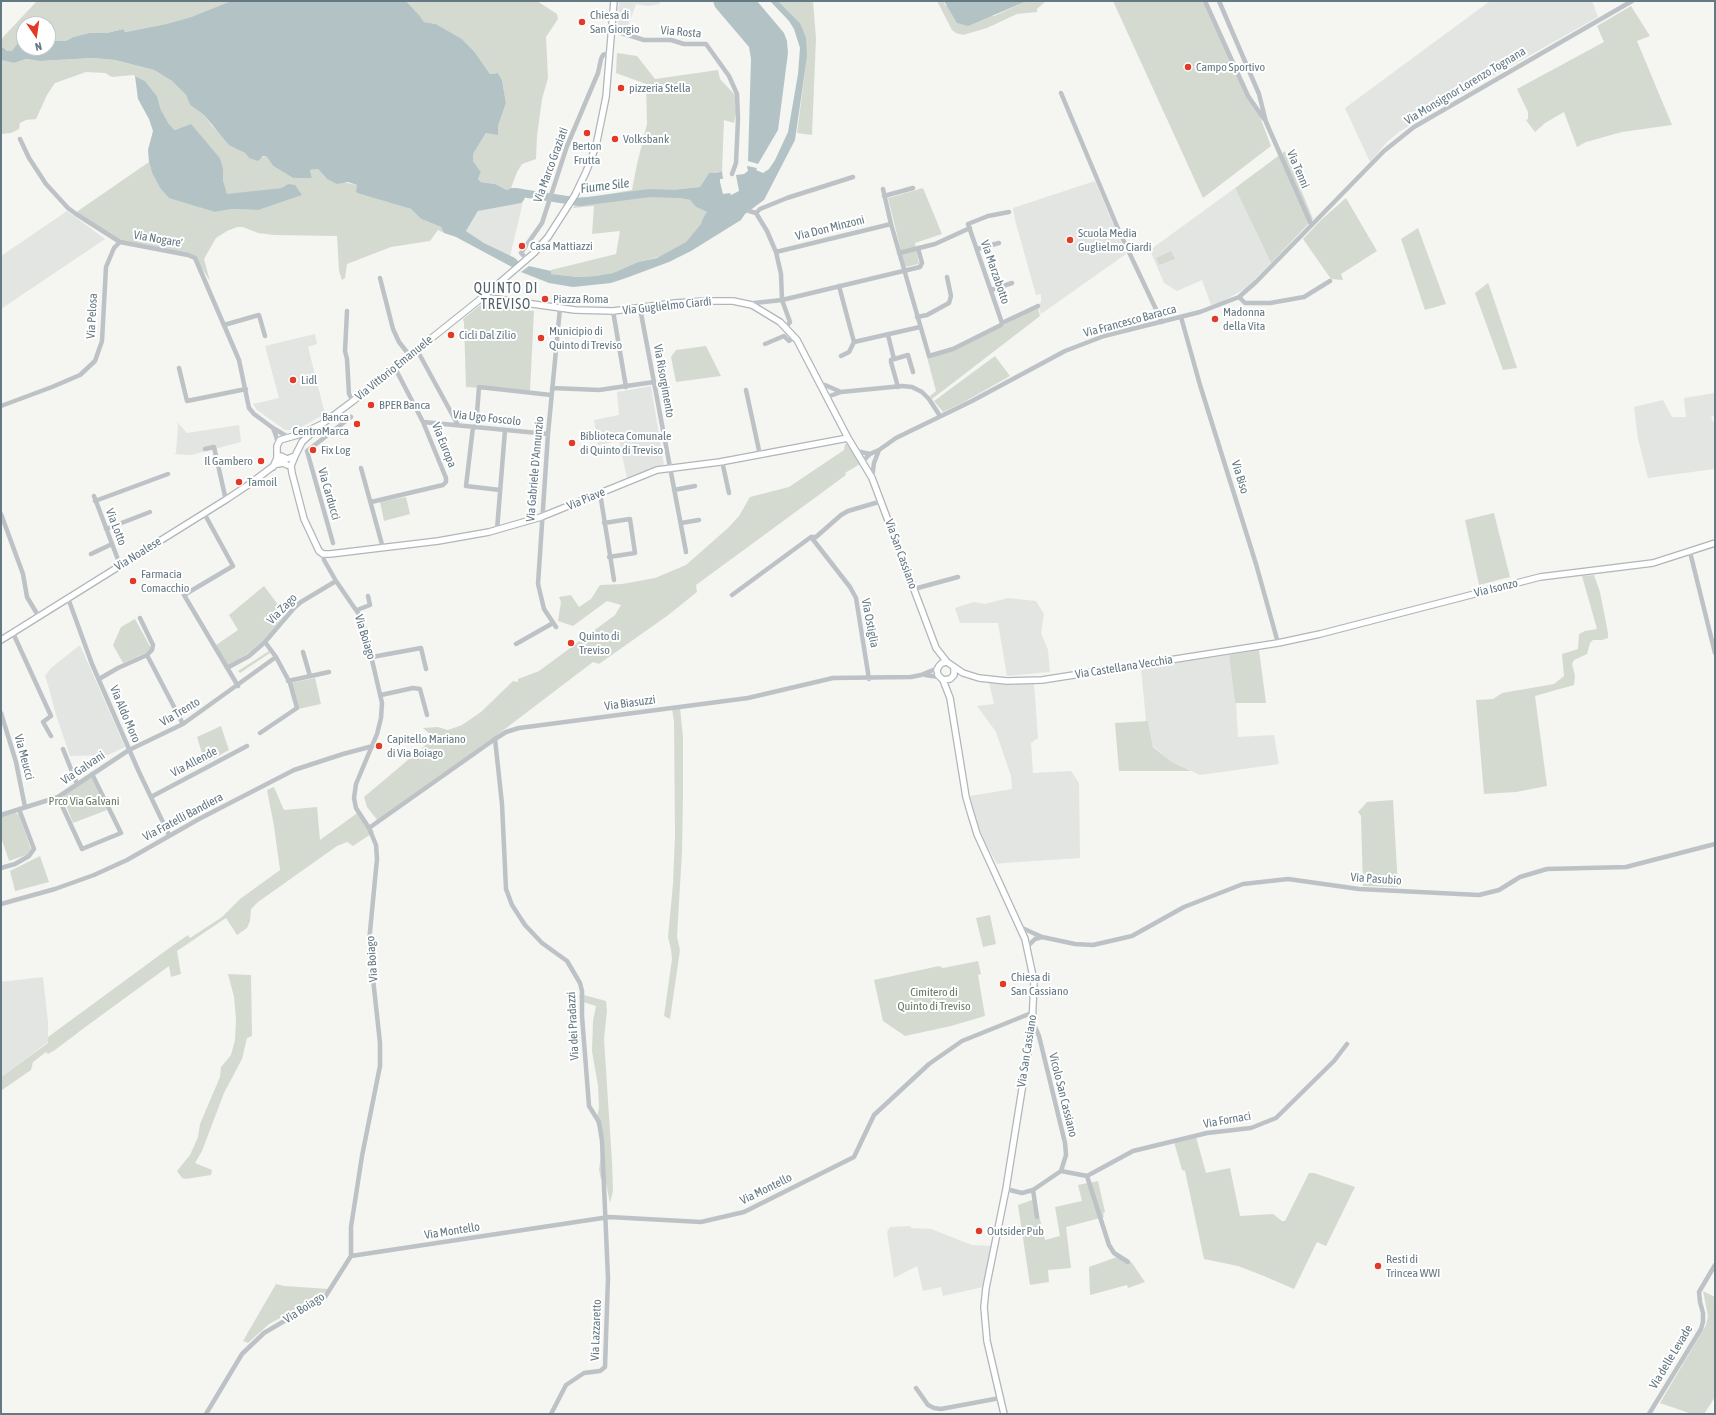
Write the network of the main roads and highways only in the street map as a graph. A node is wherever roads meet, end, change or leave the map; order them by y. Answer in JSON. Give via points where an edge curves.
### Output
{"nodes":[{"id":1,"x":612,"y":2,"type":"edge"},
{"id":2,"x":502,"y":281,"type":"junction"},
{"id":3,"x":483,"y":297,"type":"junction"},
{"id":4,"x":465,"y":311,"type":"junction"},
{"id":5,"x":322,"y":424,"type":"junction"},
{"id":6,"x":289,"y":437,"type":"junction"},
{"id":7,"x":848,"y":438,"type":"junction"},
{"id":8,"x":277,"y":448,"type":"junction"},
{"id":9,"x":299,"y":448,"type":"junction"},
{"id":10,"x":295,"y":456,"type":"junction"},
{"id":11,"x":284,"y":458,"type":"junction"},
{"id":12,"x":862,"y":462,"type":"joint"},
{"id":13,"x":275,"y":465,"type":"junction"},
{"id":14,"x":287,"y":465,"type":"junction"},
{"id":15,"x":292,"y":473,"type":"junction"},
{"id":16,"x":1715,"y":543,"type":"edge"},
{"id":17,"x":323,"y":554,"type":"joint"},
{"id":18,"x":1,"y":640,"type":"edge"},
{"id":19,"x":1278,"y":643,"type":"joint"},
{"id":20,"x":936,"y":648,"type":"junction"},
{"id":21,"x":947,"y":662,"type":"junction"},
{"id":22,"x":938,"y":667,"type":"junction"},
{"id":23,"x":954,"y":668,"type":"junction"},
{"id":24,"x":969,"y":676,"type":"junction"},
{"id":25,"x":941,"y":678,"type":"junction"},
{"id":26,"x":952,"y":678,"type":"junction"},
{"id":27,"x":950,"y":698,"type":"junction"},
{"id":28,"x":1004,"y":1414,"type":"edge"}],
"edges":[{"from":1,"to":2,"type":"main road","name":"Via Vittorio Emanuele","via":[[612,30],[603,114],[596,146],[586,172],[568,207],[542,244]]},
{"from":2,"to":3,"type":"main road","name":"Via Vittorio Emanuele"},
{"from":2,"to":4,"type":"main road","name":"Via Vittorio Emanuele","via":[[477,298]]},
{"from":3,"to":4,"type":"main road","name":"Via Vittorio Emanuele"},
{"from":3,"to":7,"type":"main road","name":"Via Guglielmo Ciardi","via":[[560,308],[613,311],[706,301],[752,305],[786,327],[795,337]]},
{"from":4,"to":5,"type":"main road","name":"Via Vittorio Emanuele"},
{"from":5,"to":6,"type":"main road","name":"Via Vittorio Emanuele"},
{"from":5,"to":9,"type":"main road","name":"Via Vittorio Emanuele"},
{"from":6,"to":8,"type":"main road","via":[[280,440]]},
{"from":6,"to":9,"type":"main road","via":[[297,441]]},
{"from":7,"to":12,"type":"main road","name":"Via Guglielmo Ciardi"},
{"from":7,"to":17,"type":"main road","name":"Via Piave","via":[[760,455],[670,468],[639,476],[541,518],[497,530],[438,541]]},
{"from":8,"to":11,"type":"main road"},
{"from":8,"to":13,"type":"main road"},
{"from":9,"to":10,"type":"main road"},
{"from":10,"to":11,"type":"main road"},
{"from":10,"to":15,"type":"main road","name":"Via Boiago","via":[[291,466]]},
{"from":11,"to":13,"type":"main road","name":"Via Noalese"},
{"from":11,"to":14,"type":"main road","name":"Via Boiago"},
{"from":12,"to":20,"type":"main road","name":"Via San Cassiano","via":[[882,501]]},
{"from":13,"to":14,"type":"main road"},
{"from":13,"to":18,"type":"main road","name":"Via Noalese","via":[[227,499]]},
{"from":14,"to":15,"type":"main road","name":"Via Boiago"},
{"from":15,"to":17,"type":"main road","name":"Via Boiago","via":[[304,519],[318,551]]},
{"from":16,"to":19,"type":"main road","name":"Via Isonzo","via":[[1643,565],[1540,577]]},
{"from":19,"to":24,"type":"main road","name":"Via Castellana Vecchia","via":[[1042,680],[1007,681]]},
{"from":20,"to":21,"type":"main road","name":"Via San Cassiano"},
{"from":20,"to":22,"type":"main road","name":"Via San Cassiano"},
{"from":21,"to":22,"type":"main road"},
{"from":21,"to":23,"type":"main road"},
{"from":22,"to":25,"type":"main road"},
{"from":23,"to":24,"type":"main road","name":"Via Castellana Vecchia"},
{"from":23,"to":26,"type":"main road"},
{"from":24,"to":26,"type":"main road","name":"Via Castellana Vecchia"},
{"from":25,"to":26,"type":"main road"},
{"from":25,"to":27,"type":"main road","name":"Via San Cassiano"},
{"from":26,"to":27,"type":"main road","name":"Via San Cassiano"},
{"from":27,"to":28,"type":"main road","name":"Via San Cassiano","via":[[970,812],[977,834],[1028,946],[1034,981],[1032,1027],[984,1307],[987,1341]]}]}
